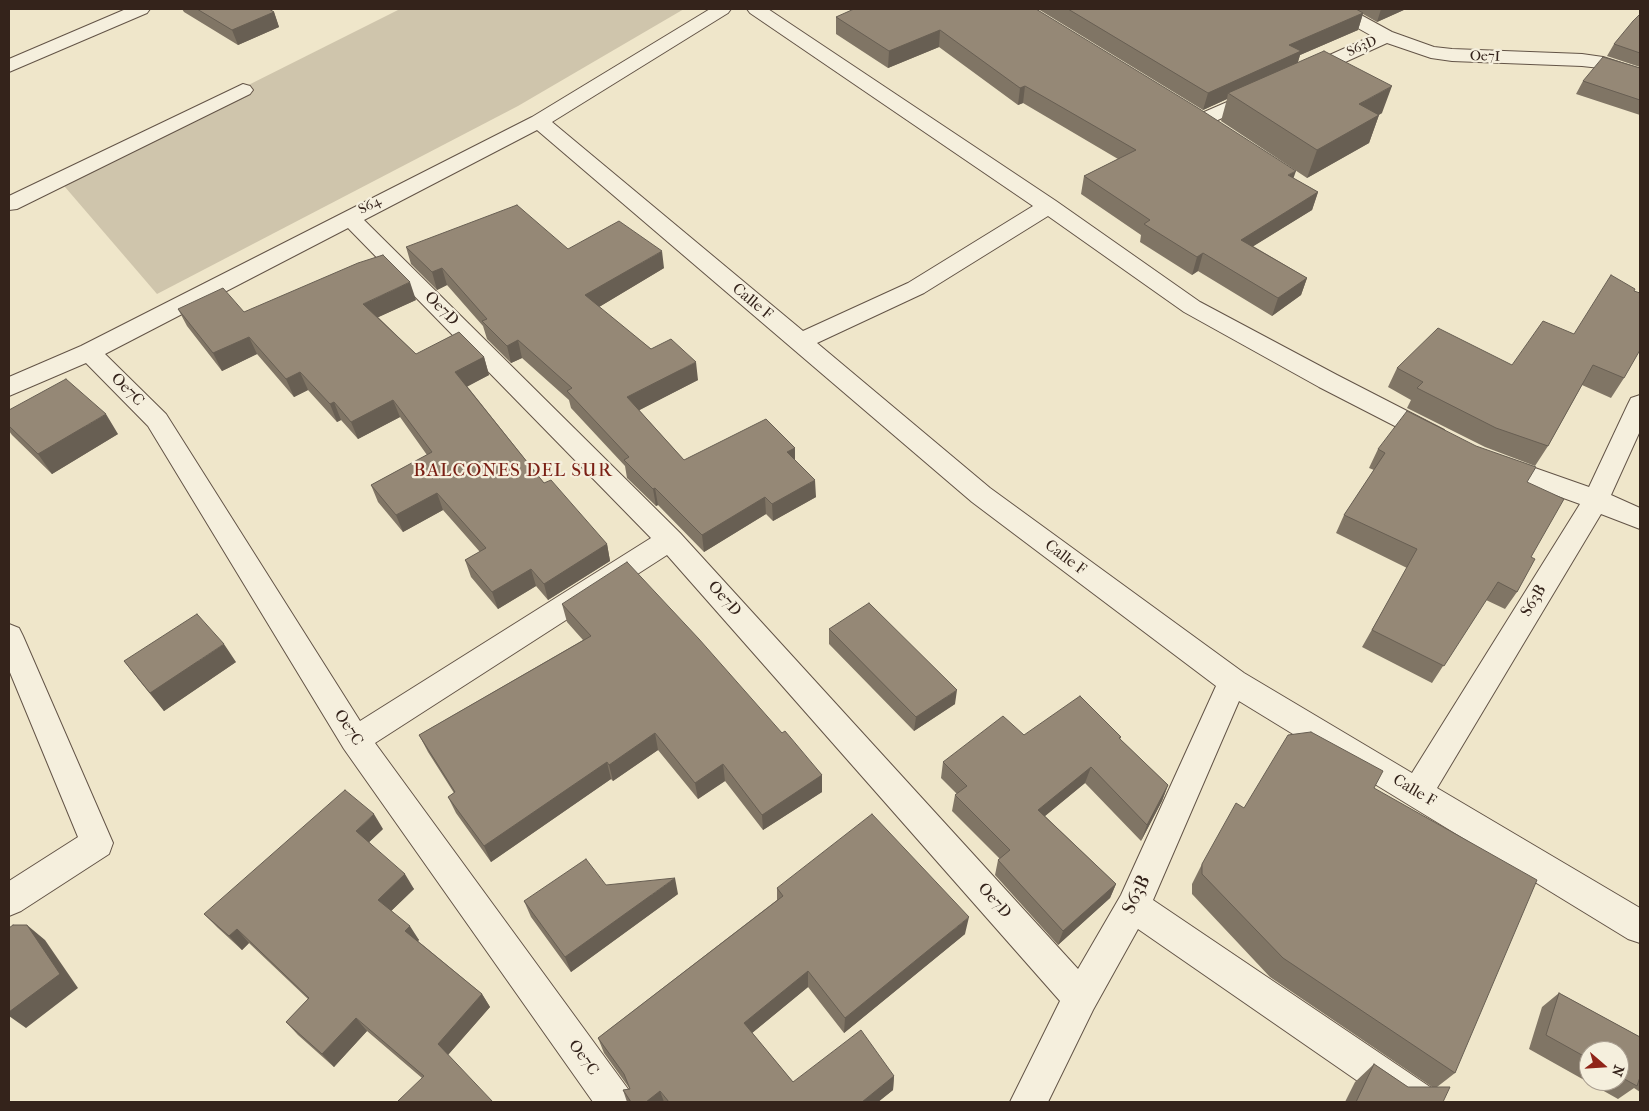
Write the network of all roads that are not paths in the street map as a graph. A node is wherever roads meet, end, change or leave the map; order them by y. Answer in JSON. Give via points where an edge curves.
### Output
{"nodes":[{"id":1,"x":141,"y":9,"type":"edge"},
{"id":2,"x":722,"y":9,"type":"edge"},
{"id":3,"x":756,"y":9,"type":"edge"},
{"id":4,"x":1337,"y":9,"type":"edge"},
{"id":5,"x":1386,"y":36,"type":"junction"},
{"id":6,"x":9,"y":66,"type":"edge"},
{"id":7,"x":1640,"y":75,"type":"edge"},
{"id":8,"x":1290,"y":80,"type":"edge"},
{"id":9,"x":1272,"y":88,"type":"edge"},
{"id":10,"x":243,"y":90,"type":"dead end"},
{"id":11,"x":538,"y":121,"type":"junction"},
{"id":12,"x":1218,"y":131,"type":"edge"},
{"id":13,"x":9,"y":204,"type":"edge"},
{"id":14,"x":1048,"y":206,"type":"junction"},
{"id":15,"x":349,"y":217,"type":"junction"},
{"id":16,"x":800,"y":342,"type":"junction"},
{"id":17,"x":89,"y":352,"type":"junction"},
{"id":18,"x":9,"y":387,"type":"edge"},
{"id":19,"x":1640,"y":404,"type":"edge"},
{"id":20,"x":1596,"y":500,"type":"junction"},
{"id":21,"x":1640,"y":519,"type":"edge"},
{"id":22,"x":670,"y":540,"type":"junction"},
{"id":23,"x":9,"y":636,"type":"edge"},
{"id":24,"x":1233,"y":682,"type":"junction"},
{"id":25,"x":355,"y":740,"type":"junction"},
{"id":26,"x":1418,"y":793,"type":"junction"},
{"id":27,"x":9,"y":900,"type":"edge"},
{"id":28,"x":1133,"y":906,"type":"junction"},
{"id":29,"x":1640,"y":927,"type":"edge"},
{"id":30,"x":1081,"y":998,"type":"junction"},
{"id":31,"x":615,"y":1102,"type":"edge"},
{"id":32,"x":1028,"y":1102,"type":"edge"},
{"id":33,"x":1420,"y":1102,"type":"edge"}],
"edges":[{"from":1,"to":6,"type":"street"},
{"from":2,"to":11,"type":"street","name":"S64"},
{"from":3,"to":14,"type":"street"},
{"from":4,"to":5,"type":"street","name":"Oe7I"},
{"from":5,"to":7,"type":"street","name":"Oe7I","via":[[1431,52],[1582,60]]},
{"from":5,"to":8,"type":"street","name":"S63D"},
{"from":9,"to":12,"type":"street","via":[[1194,115]]},
{"from":10,"to":13,"type":"street"},
{"from":11,"to":15,"type":"street","name":"S64"},
{"from":11,"to":16,"type":"street","name":"Calle F"},
{"from":14,"to":16,"type":"street","via":[[916,288]]},
{"from":14,"to":20,"type":"street","via":[[1192,306],[1328,381],[1467,452]]},
{"from":15,"to":17,"type":"street","name":"S64"},
{"from":15,"to":22,"type":"street","name":"Oe7D"},
{"from":16,"to":24,"type":"street","name":"Calle F","via":[[981,495]]},
{"from":17,"to":18,"type":"street","name":"S64"},
{"from":17,"to":25,"type":"street","name":"Oe7C","via":[[157,420]]},
{"from":19,"to":20,"type":"street","name":"S63B"},
{"from":20,"to":21,"type":"street"},
{"from":20,"to":26,"type":"street","name":"S63B"},
{"from":22,"to":25,"type":"street"},
{"from":22,"to":30,"type":"street","name":"Oe7D"},
{"from":23,"to":27,"type":"street","via":[[97,843]]},
{"from":24,"to":26,"type":"street","name":"Calle F"},
{"from":24,"to":28,"type":"street","name":"S63B"},
{"from":25,"to":31,"type":"street","name":"Oe7C"},
{"from":26,"to":29,"type":"street","name":"Calle F"},
{"from":28,"to":30,"type":"street","name":"S63B"},
{"from":28,"to":33,"type":"street"},
{"from":30,"to":32,"type":"street","name":"S63B"}]}
